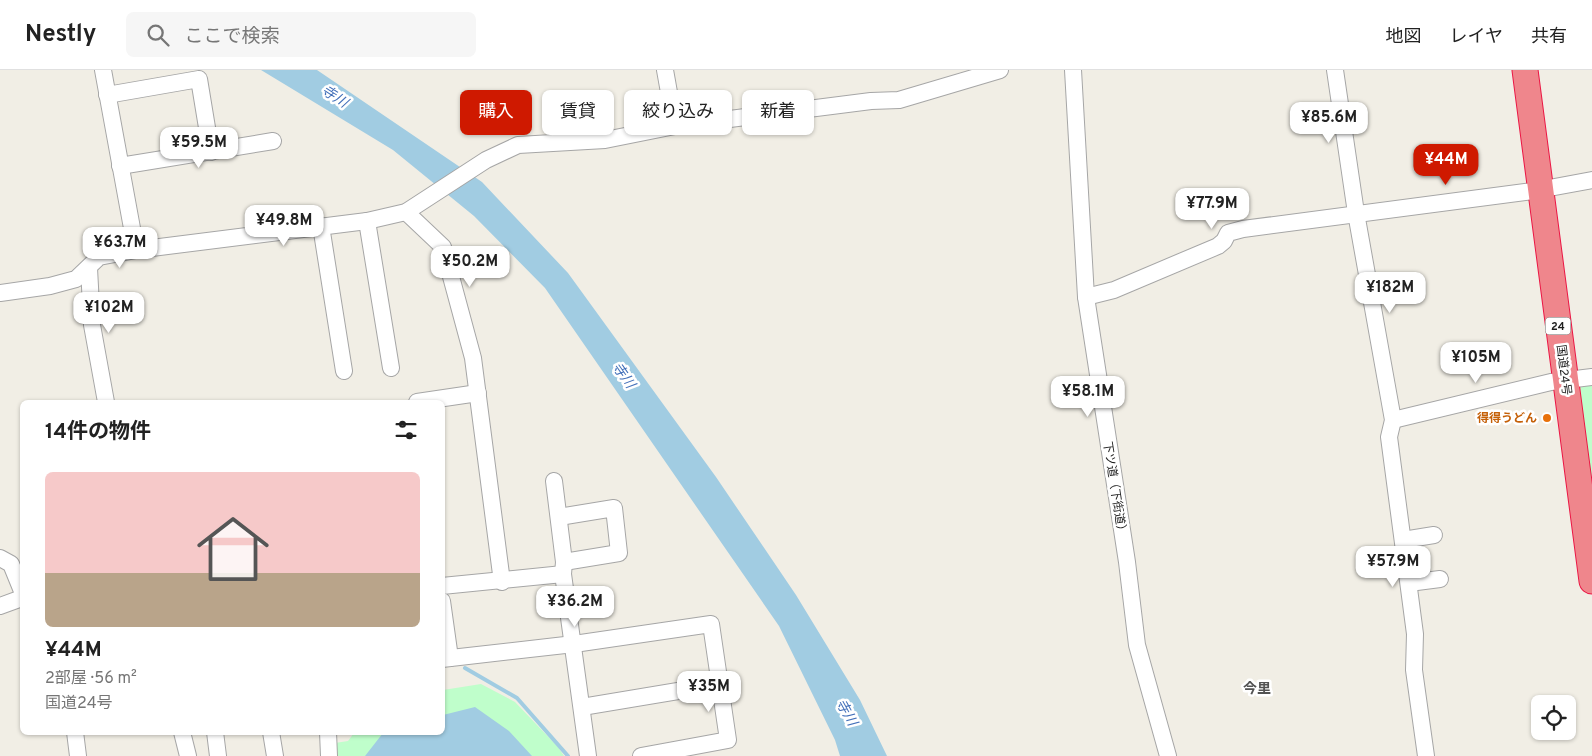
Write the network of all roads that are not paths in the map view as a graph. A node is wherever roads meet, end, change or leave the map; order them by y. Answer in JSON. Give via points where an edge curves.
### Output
{"nodes":[{"id":1,"x":103,"y":70,"type":"edge"},
{"id":2,"x":666,"y":70,"type":"edge"},
{"id":3,"x":1000,"y":70,"type":"edge"},
{"id":4,"x":1073,"y":70,"type":"edge"},
{"id":5,"x":1335,"y":70,"type":"edge"},
{"id":6,"x":1525,"y":70,"type":"edge"},
{"id":7,"x":669,"y":90,"type":"edge"},
{"id":8,"x":108,"y":95,"type":"junction"},
{"id":9,"x":732,"y":119,"type":"edge"},
{"id":10,"x":630,"y":135,"type":"edge"},
{"id":11,"x":273,"y":141,"type":"dead end"},
{"id":12,"x":211,"y":152,"type":"junction"},
{"id":13,"x":120,"y":166,"type":"junction"},
{"id":14,"x":1592,"y":180,"type":"edge"},
{"id":15,"x":1541,"y":188,"type":"junction"},
{"id":16,"x":406,"y":212,"type":"junction"},
{"id":17,"x":1351,"y":213,"type":"junction"},
{"id":18,"x":368,"y":220,"type":"junction"},
{"id":19,"x":321,"y":226,"type":"junction"},
{"id":20,"x":136,"y":250,"type":"junction"},
{"id":21,"x":89,"y":268,"type":"junction"},
{"id":22,"x":0,"y":294,"type":"edge"},
{"id":23,"x":1086,"y":297,"type":"junction"},
{"id":24,"x":391,"y":368,"type":"dead end"},
{"id":25,"x":344,"y":371,"type":"dead end"},
{"id":26,"x":1592,"y":377,"type":"edge"},
{"id":27,"x":1564,"y":380,"type":"junction"},
{"id":28,"x":478,"y":393,"type":"junction"},
{"id":29,"x":106,"y":400,"type":"edge"},
{"id":30,"x":431,"y":400,"type":"edge"},
{"id":31,"x":1392,"y":420,"type":"junction"},
{"id":32,"x":554,"y":481,"type":"dead end"},
{"id":33,"x":559,"y":517,"type":"junction"},
{"id":34,"x":1434,"y":535,"type":"dead end"},
{"id":35,"x":1403,"y":540,"type":"junction"},
{"id":36,"x":0,"y":558,"type":"edge"},
{"id":37,"x":564,"y":568,"type":"junction"},
{"id":38,"x":1440,"y":579,"type":"dead end"},
{"id":39,"x":1592,"y":581,"type":"edge"},
{"id":40,"x":502,"y":582,"type":"junction"},
{"id":41,"x":1409,"y":583,"type":"junction"},
{"id":42,"x":20,"y":586,"type":"edge"},
{"id":43,"x":445,"y":586,"type":"edge"},
{"id":44,"x":20,"y":599,"type":"edge"},
{"id":45,"x":0,"y":606,"type":"edge"},
{"id":46,"x":445,"y":644,"type":"edge"},
{"id":47,"x":574,"y":644,"type":"junction"},
{"id":48,"x":446,"y":658,"type":"edge"},
{"id":49,"x":720,"y":684,"type":"junction"},
{"id":50,"x":582,"y":707,"type":"junction"},
{"id":51,"x":75,"y":735,"type":"edge"},
{"id":52,"x":183,"y":735,"type":"edge"},
{"id":53,"x":215,"y":735,"type":"edge"},
{"id":54,"x":272,"y":735,"type":"edge"},
{"id":55,"x":328,"y":735,"type":"edge"},
{"id":56,"x":78,"y":756,"type":"edge"},
{"id":57,"x":188,"y":756,"type":"edge"},
{"id":58,"x":218,"y":756,"type":"edge"},
{"id":59,"x":275,"y":756,"type":"edge"},
{"id":60,"x":329,"y":756,"type":"edge"},
{"id":61,"x":588,"y":756,"type":"edge"},
{"id":62,"x":641,"y":756,"type":"edge"},
{"id":63,"x":1168,"y":756,"type":"edge"},
{"id":64,"x":1426,"y":756,"type":"edge"}],
"edges":[{"from":1,"to":8,"type":"street"},
{"from":2,"to":7,"type":"street"},
{"from":3,"to":9,"type":"street","via":[[899,100]]},
{"from":4,"to":23,"type":"street","name":"下ツ道（下街道）"},
{"from":5,"to":17,"type":"street"},
{"from":6,"to":15,"type":"highway","name":"国道24号","number":"24"},
{"from":8,"to":12,"type":"street","via":[[199,79]]},
{"from":8,"to":13,"type":"street"},
{"from":10,"to":16,"type":"street","via":[[605,140],[518,145],[486,160]]},
{"from":11,"to":12,"type":"street"},
{"from":12,"to":13,"type":"street"},
{"from":13,"to":20,"type":"street"},
{"from":14,"to":15,"type":"street"},
{"from":15,"to":17,"type":"street"},
{"from":15,"to":27,"type":"highway","name":"国道24号","number":"24"},
{"from":16,"to":18,"type":"street"},
{"from":16,"to":28,"type":"street","via":[[443,247],[473,358]]},
{"from":17,"to":23,"type":"street","via":[[1228,232],[1218,246],[1114,290]]},
{"from":17,"to":31,"type":"street"},
{"from":18,"to":19,"type":"street"},
{"from":18,"to":24,"type":"street"},
{"from":19,"to":20,"type":"street"},
{"from":19,"to":25,"type":"street"},
{"from":20,"to":21,"type":"street","via":[[99,257]]},
{"from":21,"to":22,"type":"street","via":[[76,279]]},
{"from":21,"to":29,"type":"street","via":[[92,325]]},
{"from":23,"to":63,"type":"street","name":"下ツ道（下街道）","via":[[1137,645]]},
{"from":26,"to":27,"type":"street"},
{"from":27,"to":31,"type":"street"},
{"from":27,"to":39,"type":"highway","name":"国道24号","number":"24"},
{"from":28,"to":30,"type":"street"},
{"from":28,"to":40,"type":"street"},
{"from":31,"to":35,"type":"street","via":[[1389,437]]},
{"from":32,"to":33,"type":"street"},
{"from":33,"to":37,"type":"street"},
{"from":33,"to":37,"type":"street","via":[[614,508],[619,553]]},
{"from":34,"to":35,"type":"street"},
{"from":35,"to":41,"type":"street"},
{"from":36,"to":42,"type":"street","via":[[11,564]]},
{"from":37,"to":40,"type":"street"},
{"from":37,"to":47,"type":"street"},
{"from":38,"to":41,"type":"street"},
{"from":40,"to":43,"type":"street"},
{"from":41,"to":64,"type":"street","via":[[1416,642],[1414,670]]},
{"from":44,"to":45,"type":"street"},
{"from":46,"to":48,"type":"street"},
{"from":47,"to":48,"type":"street"},
{"from":47,"to":49,"type":"street","via":[[712,624]]},
{"from":47,"to":50,"type":"street"},
{"from":49,"to":50,"type":"street"},
{"from":49,"to":62,"type":"street","via":[[728,740]]},
{"from":50,"to":61,"type":"street"},
{"from":51,"to":56,"type":"street"},
{"from":52,"to":57,"type":"street"},
{"from":53,"to":58,"type":"street"},
{"from":54,"to":59,"type":"street"},
{"from":55,"to":60,"type":"street"}]}
